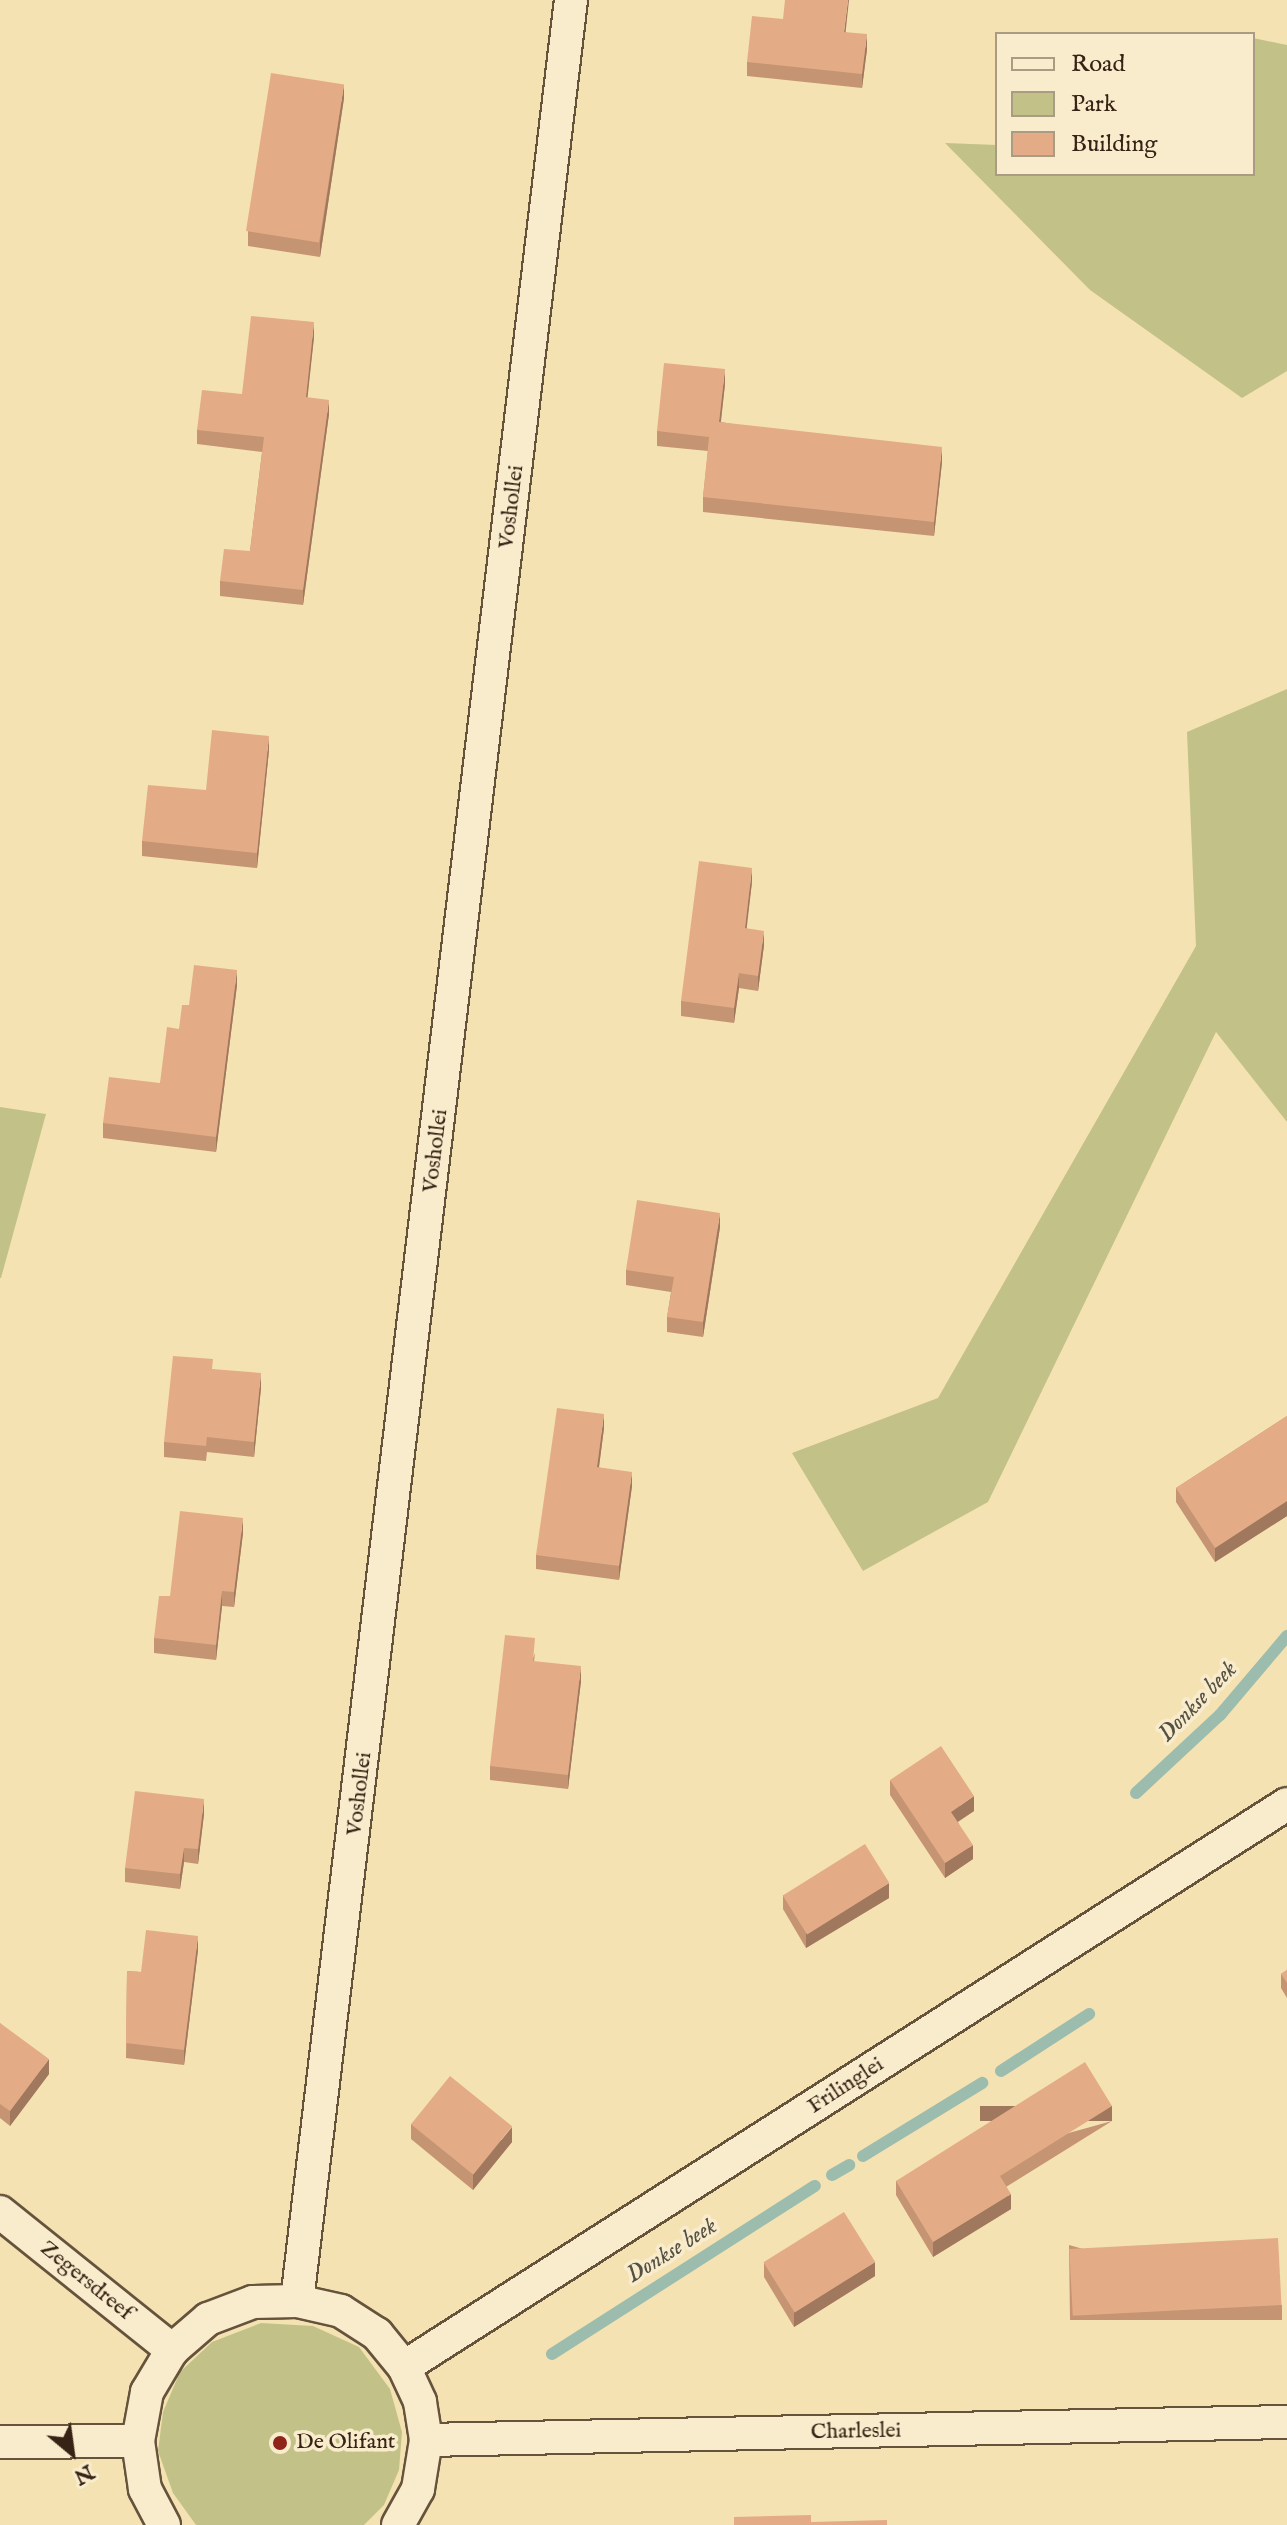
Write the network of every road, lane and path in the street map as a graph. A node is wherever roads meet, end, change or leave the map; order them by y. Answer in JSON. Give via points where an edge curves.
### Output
{"nodes":[{"id":1,"x":571,"y":0,"type":"edge"},
{"id":2,"x":1287,"y":1804,"type":"edge"},
{"id":3,"x":0,"y":2212,"type":"edge"},
{"id":4,"x":297,"y":2301,"type":"junction"},
{"id":5,"x":172,"y":2350,"type":"junction"},
{"id":6,"x":404,"y":2367,"type":"junction"},
{"id":7,"x":1287,"y":2422,"type":"edge"},
{"id":8,"x":426,"y":2440,"type":"junction"},
{"id":9,"x":138,"y":2441,"type":"junction"},
{"id":10,"x":0,"y":2442,"type":"edge"},
{"id":11,"x":164,"y":2525,"type":"edge"},
{"id":12,"x":398,"y":2525,"type":"edge"}],
"edges":[{"from":1,"to":4,"type":"street","name":"Voshollei"},
{"from":2,"to":6,"type":"street","name":"Frilinglei"},
{"from":3,"to":5,"type":"street","name":"Zegersdreef"},
{"from":4,"to":5,"type":"street","via":[[253,2302],[208,2319]]},
{"from":4,"to":6,"type":"street","via":[[341,2311],[377,2334]]},
{"from":5,"to":9,"type":"street","via":[[147,2392]]},
{"from":6,"to":8,"type":"street","via":[[420,2402]]},
{"from":7,"to":8,"type":"street","name":"Charleslei"},
{"from":8,"to":12,"type":"street","via":[[418,2489]]},
{"from":9,"to":10,"type":"street"},
{"from":9,"to":11,"type":"street","via":[[145,2489]]}]}
